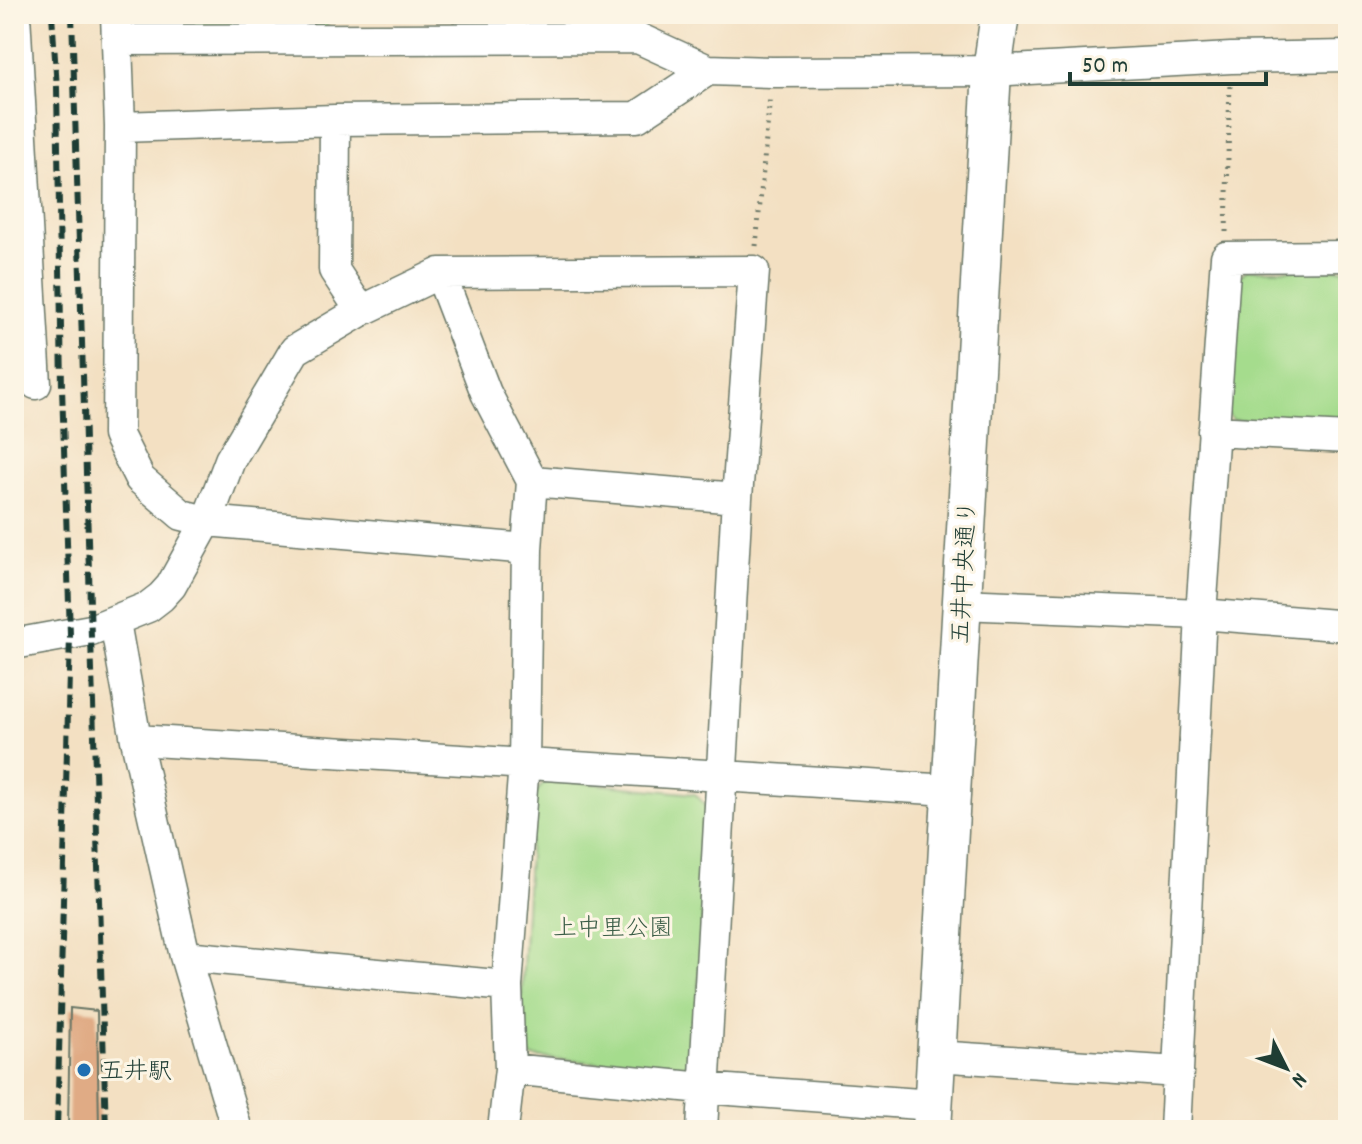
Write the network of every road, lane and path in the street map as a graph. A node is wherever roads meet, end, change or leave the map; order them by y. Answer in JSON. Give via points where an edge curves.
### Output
{"nodes":[{"id":1,"x":15,"y":14,"type":"edge"},
{"id":2,"x":1000,"y":14,"type":"edge"},
{"id":3,"x":340,"y":26,"type":"edge"},
{"id":4,"x":118,"y":27,"type":"edge"},
{"id":5,"x":1348,"y":56,"type":"edge"},
{"id":6,"x":1231,"y":58,"type":"junction"},
{"id":7,"x":708,"y":70,"type":"junction"},
{"id":8,"x":992,"y":71,"type":"junction"},
{"id":9,"x":772,"y":72,"type":"junction"},
{"id":10,"x":335,"y":120,"type":"junction"},
{"id":11,"x":120,"y":127,"type":"junction"},
{"id":12,"x":1348,"y":256,"type":"edge"},
{"id":13,"x":1226,"y":257,"type":"junction"},
{"id":14,"x":754,"y":271,"type":"junction"},
{"id":15,"x":440,"y":273,"type":"junction"},
{"id":16,"x":361,"y":311,"type":"junction"},
{"id":17,"x":36,"y":384,"type":"dead end"},
{"id":18,"x":1213,"y":431,"type":"junction"},
{"id":19,"x":1348,"y":438,"type":"edge"},
{"id":20,"x":532,"y":481,"type":"junction"},
{"id":21,"x":737,"y":498,"type":"junction"},
{"id":22,"x":207,"y":521,"type":"junction"},
{"id":23,"x":527,"y":549,"type":"junction"},
{"id":24,"x":961,"y":604,"type":"junction"},
{"id":25,"x":1201,"y":614,"type":"junction"},
{"id":26,"x":115,"y":622,"type":"junction"},
{"id":27,"x":1348,"y":626,"type":"edge"},
{"id":28,"x":14,"y":644,"type":"edge"},
{"id":29,"x":136,"y":740,"type":"junction"},
{"id":30,"x":524,"y":763,"type":"junction"},
{"id":31,"x":723,"y":776,"type":"junction"},
{"id":32,"x":950,"y":790,"type":"junction"},
{"id":33,"x":185,"y":956,"type":"junction"},
{"id":34,"x":507,"y":986,"type":"junction"},
{"id":35,"x":935,"y":1056,"type":"junction"},
{"id":36,"x":510,"y":1069,"type":"junction"},
{"id":37,"x":1178,"y":1072,"type":"junction"},
{"id":38,"x":703,"y":1088,"type":"junction"},
{"id":39,"x":932,"y":1117,"type":"edge"},
{"id":40,"x":237,"y":1130,"type":"edge"},
{"id":41,"x":503,"y":1130,"type":"edge"},
{"id":42,"x":702,"y":1130,"type":"edge"},
{"id":43,"x":1175,"y":1130,"type":"edge"}],
"edges":[{"from":1,"to":17,"type":"street"},
{"from":2,"to":8,"type":"street","name":"五井中央通り"},
{"from":3,"to":4,"type":"street"},
{"from":3,"to":7,"type":"street","via":[[638,38]]},
{"from":4,"to":11,"type":"street"},
{"from":5,"to":6,"type":"street"},
{"from":6,"to":8,"type":"street"},
{"from":6,"to":13,"type":"path"},
{"from":7,"to":9,"type":"street"},
{"from":7,"to":10,"type":"street","via":[[637,117]]},
{"from":8,"to":9,"type":"street"},
{"from":8,"to":24,"type":"street","name":"五井中央通り"},
{"from":9,"to":14,"type":"path"},
{"from":10,"to":11,"type":"street"},
{"from":10,"to":16,"type":"street","via":[[334,270]]},
{"from":11,"to":22,"type":"street","via":[[118,435],[140,479],[182,515]]},
{"from":12,"to":13,"type":"street"},
{"from":13,"to":18,"type":"street"},
{"from":14,"to":15,"type":"street"},
{"from":14,"to":21,"type":"street"},
{"from":15,"to":16,"type":"street"},
{"from":15,"to":20,"type":"street","via":[[486,393]]},
{"from":16,"to":22,"type":"street","via":[[295,350],[230,460]]},
{"from":18,"to":19,"type":"street"},
{"from":18,"to":25,"type":"street"},
{"from":20,"to":21,"type":"street"},
{"from":20,"to":23,"type":"street"},
{"from":21,"to":31,"type":"street"},
{"from":22,"to":23,"type":"street"},
{"from":22,"to":26,"type":"street","via":[[161,597]]},
{"from":23,"to":30,"type":"street"},
{"from":24,"to":25,"type":"street"},
{"from":24,"to":32,"type":"street","name":"五井中央通り"},
{"from":25,"to":27,"type":"street"},
{"from":25,"to":37,"type":"street"},
{"from":26,"to":28,"type":"street"},
{"from":26,"to":29,"type":"street"},
{"from":29,"to":30,"type":"street"},
{"from":29,"to":33,"type":"street"},
{"from":30,"to":31,"type":"street"},
{"from":30,"to":34,"type":"street"},
{"from":31,"to":32,"type":"street"},
{"from":31,"to":38,"type":"street"},
{"from":32,"to":35,"type":"street","name":"五井中央通り"},
{"from":33,"to":34,"type":"street"},
{"from":33,"to":40,"type":"street"},
{"from":34,"to":36,"type":"street"},
{"from":35,"to":37,"type":"street"},
{"from":35,"to":39,"type":"street","name":"五井中央通り"},
{"from":36,"to":38,"type":"street"},
{"from":36,"to":41,"type":"street"},
{"from":37,"to":43,"type":"street"},
{"from":38,"to":39,"type":"street"},
{"from":38,"to":42,"type":"street"}]}
